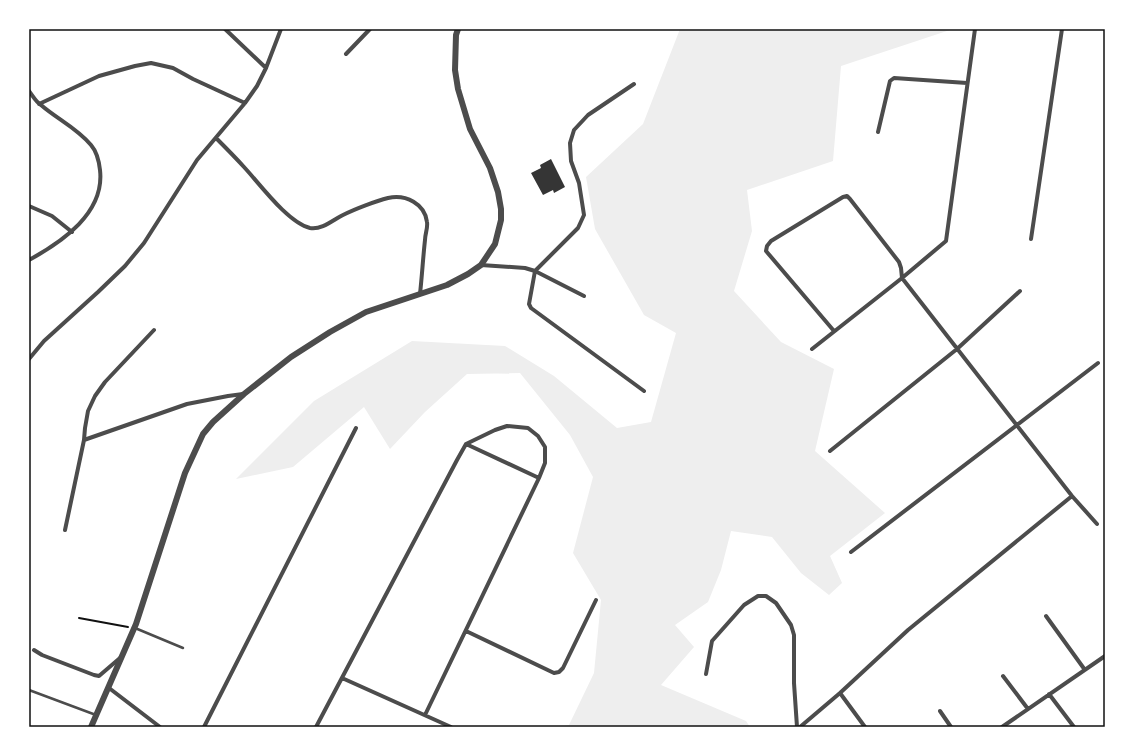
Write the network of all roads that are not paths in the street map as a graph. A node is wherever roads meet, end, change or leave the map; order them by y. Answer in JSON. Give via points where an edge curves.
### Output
{"nodes":[{"id":1,"x":225,"y":29,"type":"edge"},
{"id":2,"x":282,"y":29,"type":"edge"},
{"id":3,"x":370,"y":29,"type":"edge"},
{"id":4,"x":458,"y":29,"type":"edge"},
{"id":5,"x":975,"y":29,"type":"edge"},
{"id":6,"x":1062,"y":29,"type":"edge"},
{"id":7,"x":346,"y":54,"type":"dead end"},
{"id":8,"x":266,"y":68,"type":"junction"},
{"id":9,"x":967,"y":83,"type":"junction"},
{"id":10,"x":634,"y":84,"type":"dead end"},
{"id":11,"x":29,"y":91,"type":"edge"},
{"id":12,"x":245,"y":103,"type":"junction"},
{"id":13,"x":39,"y":104,"type":"junction"},
{"id":14,"x":878,"y":132,"type":"dead end"},
{"id":15,"x":216,"y":138,"type":"junction"},
{"id":16,"x":29,"y":206,"type":"edge"},
{"id":17,"x":72,"y":232,"type":"junction"},
{"id":18,"x":1030,"y":239,"type":"dead end"},
{"id":19,"x":29,"y":260,"type":"edge"},
{"id":20,"x":481,"y":265,"type":"junction"},
{"id":21,"x":535,"y":271,"type":"junction"},
{"id":22,"x":902,"y":278,"type":"junction"},
{"id":23,"x":1020,"y":291,"type":"dead end"},
{"id":24,"x":420,"y":294,"type":"junction"},
{"id":25,"x":584,"y":296,"type":"dead end"},
{"id":26,"x":154,"y":330,"type":"dead end"},
{"id":27,"x":834,"y":331,"type":"junction"},
{"id":28,"x":957,"y":348,"type":"junction"},
{"id":29,"x":812,"y":349,"type":"dead end"},
{"id":30,"x":29,"y":359,"type":"edge"},
{"id":31,"x":1098,"y":363,"type":"dead end"},
{"id":32,"x":644,"y":391,"type":"dead end"},
{"id":33,"x":244,"y":394,"type":"junction"},
{"id":34,"x":1017,"y":424,"type":"junction"},
{"id":35,"x":356,"y":428,"type":"dead end"},
{"id":36,"x":84,"y":440,"type":"junction"},
{"id":37,"x":466,"y":444,"type":"junction"},
{"id":38,"x":830,"y":450,"type":"dead end"},
{"id":39,"x":539,"y":478,"type":"junction"},
{"id":40,"x":1072,"y":496,"type":"junction"},
{"id":41,"x":1096,"y":524,"type":"dead end"},
{"id":42,"x":65,"y":530,"type":"dead end"},
{"id":43,"x":851,"y":552,"type":"dead end"},
{"id":44,"x":596,"y":600,"type":"dead end"},
{"id":45,"x":1046,"y":616,"type":"dead end"},
{"id":46,"x":135,"y":628,"type":"junction"},
{"id":47,"x":466,"y":631,"type":"junction"},
{"id":48,"x":183,"y":648,"type":"dead end"},
{"id":49,"x":34,"y":650,"type":"dead end"},
{"id":50,"x":1105,"y":656,"type":"edge"},
{"id":51,"x":122,"y":657,"type":"junction"},
{"id":52,"x":1085,"y":670,"type":"junction"},
{"id":53,"x":706,"y":674,"type":"dead end"},
{"id":54,"x":1004,"y":676,"type":"dead end"},
{"id":55,"x":342,"y":678,"type":"junction"},
{"id":56,"x":109,"y":688,"type":"junction"},
{"id":57,"x":29,"y":690,"type":"edge"},
{"id":58,"x":840,"y":692,"type":"junction"},
{"id":59,"x":1049,"y":694,"type":"junction"},
{"id":60,"x":1028,"y":709,"type":"junction"},
{"id":61,"x":940,"y":711,"type":"dead end"},
{"id":62,"x":425,"y":715,"type":"junction"},
{"id":63,"x":96,"y":716,"type":"junction"},
{"id":64,"x":91,"y":727,"type":"edge"},
{"id":65,"x":160,"y":727,"type":"edge"},
{"id":66,"x":204,"y":727,"type":"edge"},
{"id":67,"x":316,"y":727,"type":"edge"},
{"id":68,"x":452,"y":727,"type":"edge"},
{"id":69,"x":798,"y":727,"type":"edge"},
{"id":70,"x":865,"y":727,"type":"edge"},
{"id":71,"x":951,"y":727,"type":"edge"},
{"id":72,"x":1002,"y":727,"type":"edge"},
{"id":73,"x":1074,"y":727,"type":"edge"}],
"edges":[{"from":1,"to":8,"type":"street"},
{"from":2,"to":8,"type":"street"},
{"from":3,"to":7,"type":"street"},
{"from":4,"to":20,"type":"street","via":[[455,70],[458,90],[470,129],[490,168],[501,209],[496,244]]},
{"from":5,"to":9,"type":"street"},
{"from":6,"to":18,"type":"street"},
{"from":8,"to":12,"type":"street"},
{"from":9,"to":14,"type":"street","via":[[894,78],[890,81]]},
{"from":9,"to":22,"type":"street","via":[[946,241]]},
{"from":10,"to":21,"type":"street","via":[[588,115],[574,130],[570,143],[571,161],[579,183],[584,215],[578,228]]},
{"from":11,"to":13,"type":"street"},
{"from":12,"to":13,"type":"street","via":[[173,68],[151,63],[99,76]]},
{"from":12,"to":15,"type":"street"},
{"from":13,"to":17,"type":"street","via":[[78,132],[91,146],[98,159],[98,193],[90,212]]},
{"from":15,"to":24,"type":"street","via":[[276,203],[292,218],[310,228],[318,228],[390,198],[404,198],[415,202],[423,209],[427,222]]},
{"from":15,"to":30,"type":"street","via":[[197,160],[144,243],[125,266],[44,341]]},
{"from":16,"to":17,"type":"street","via":[[52,216]]},
{"from":17,"to":19,"type":"street"},
{"from":20,"to":21,"type":"street"},
{"from":20,"to":24,"type":"street","via":[[447,285]]},
{"from":21,"to":25,"type":"street"},
{"from":21,"to":32,"type":"street","via":[[529,304],[531,308]]},
{"from":22,"to":27,"type":"street"},
{"from":22,"to":27,"type":"street","via":[[899,262],[847,196],[843,196],[771,241],[766,251]]},
{"from":22,"to":28,"type":"street"},
{"from":23,"to":28,"type":"street"},
{"from":24,"to":33,"type":"street","via":[[366,312],[330,332],[291,357]]},
{"from":26,"to":36,"type":"street","via":[[94,396],[88,411]]},
{"from":27,"to":29,"type":"street"},
{"from":28,"to":34,"type":"street"},
{"from":28,"to":38,"type":"street"},
{"from":31,"to":34,"type":"street"},
{"from":33,"to":36,"type":"street","via":[[187,404]]},
{"from":33,"to":46,"type":"street","via":[[203,434],[185,473]]},
{"from":34,"to":40,"type":"street"},
{"from":34,"to":43,"type":"street"},
{"from":35,"to":66,"type":"street"},
{"from":36,"to":42,"type":"street"},
{"from":37,"to":39,"type":"street"},
{"from":37,"to":39,"type":"street","via":[[507,426],[528,428],[538,436],[545,447],[545,463]]},
{"from":37,"to":55,"type":"street"},
{"from":39,"to":47,"type":"street"},
{"from":40,"to":41,"type":"street"},
{"from":40,"to":58,"type":"street","via":[[908,630]]},
{"from":44,"to":47,"type":"street","via":[[559,672],[554,673]]},
{"from":45,"to":52,"type":"street"},
{"from":46,"to":48,"type":"lane"},
{"from":46,"to":51,"type":"street"},
{"from":47,"to":62,"type":"street"},
{"from":49,"to":51,"type":"street","via":[[99,676]]},
{"from":50,"to":52,"type":"street"},
{"from":51,"to":56,"type":"street"},
{"from":52,"to":59,"type":"street"},
{"from":53,"to":69,"type":"street","via":[[712,641],[744,605],[758,596],[766,596],[776,603],[791,625],[794,635],[794,683]]},
{"from":54,"to":60,"type":"street"},
{"from":55,"to":62,"type":"street"},
{"from":55,"to":67,"type":"street"},
{"from":56,"to":63,"type":"street"},
{"from":56,"to":65,"type":"street"},
{"from":57,"to":63,"type":"lane"},
{"from":58,"to":69,"type":"street"},
{"from":58,"to":70,"type":"street"},
{"from":59,"to":60,"type":"street"},
{"from":59,"to":73,"type":"street"},
{"from":60,"to":72,"type":"street"},
{"from":61,"to":71,"type":"street"},
{"from":62,"to":68,"type":"street"},
{"from":63,"to":64,"type":"street"}]}
